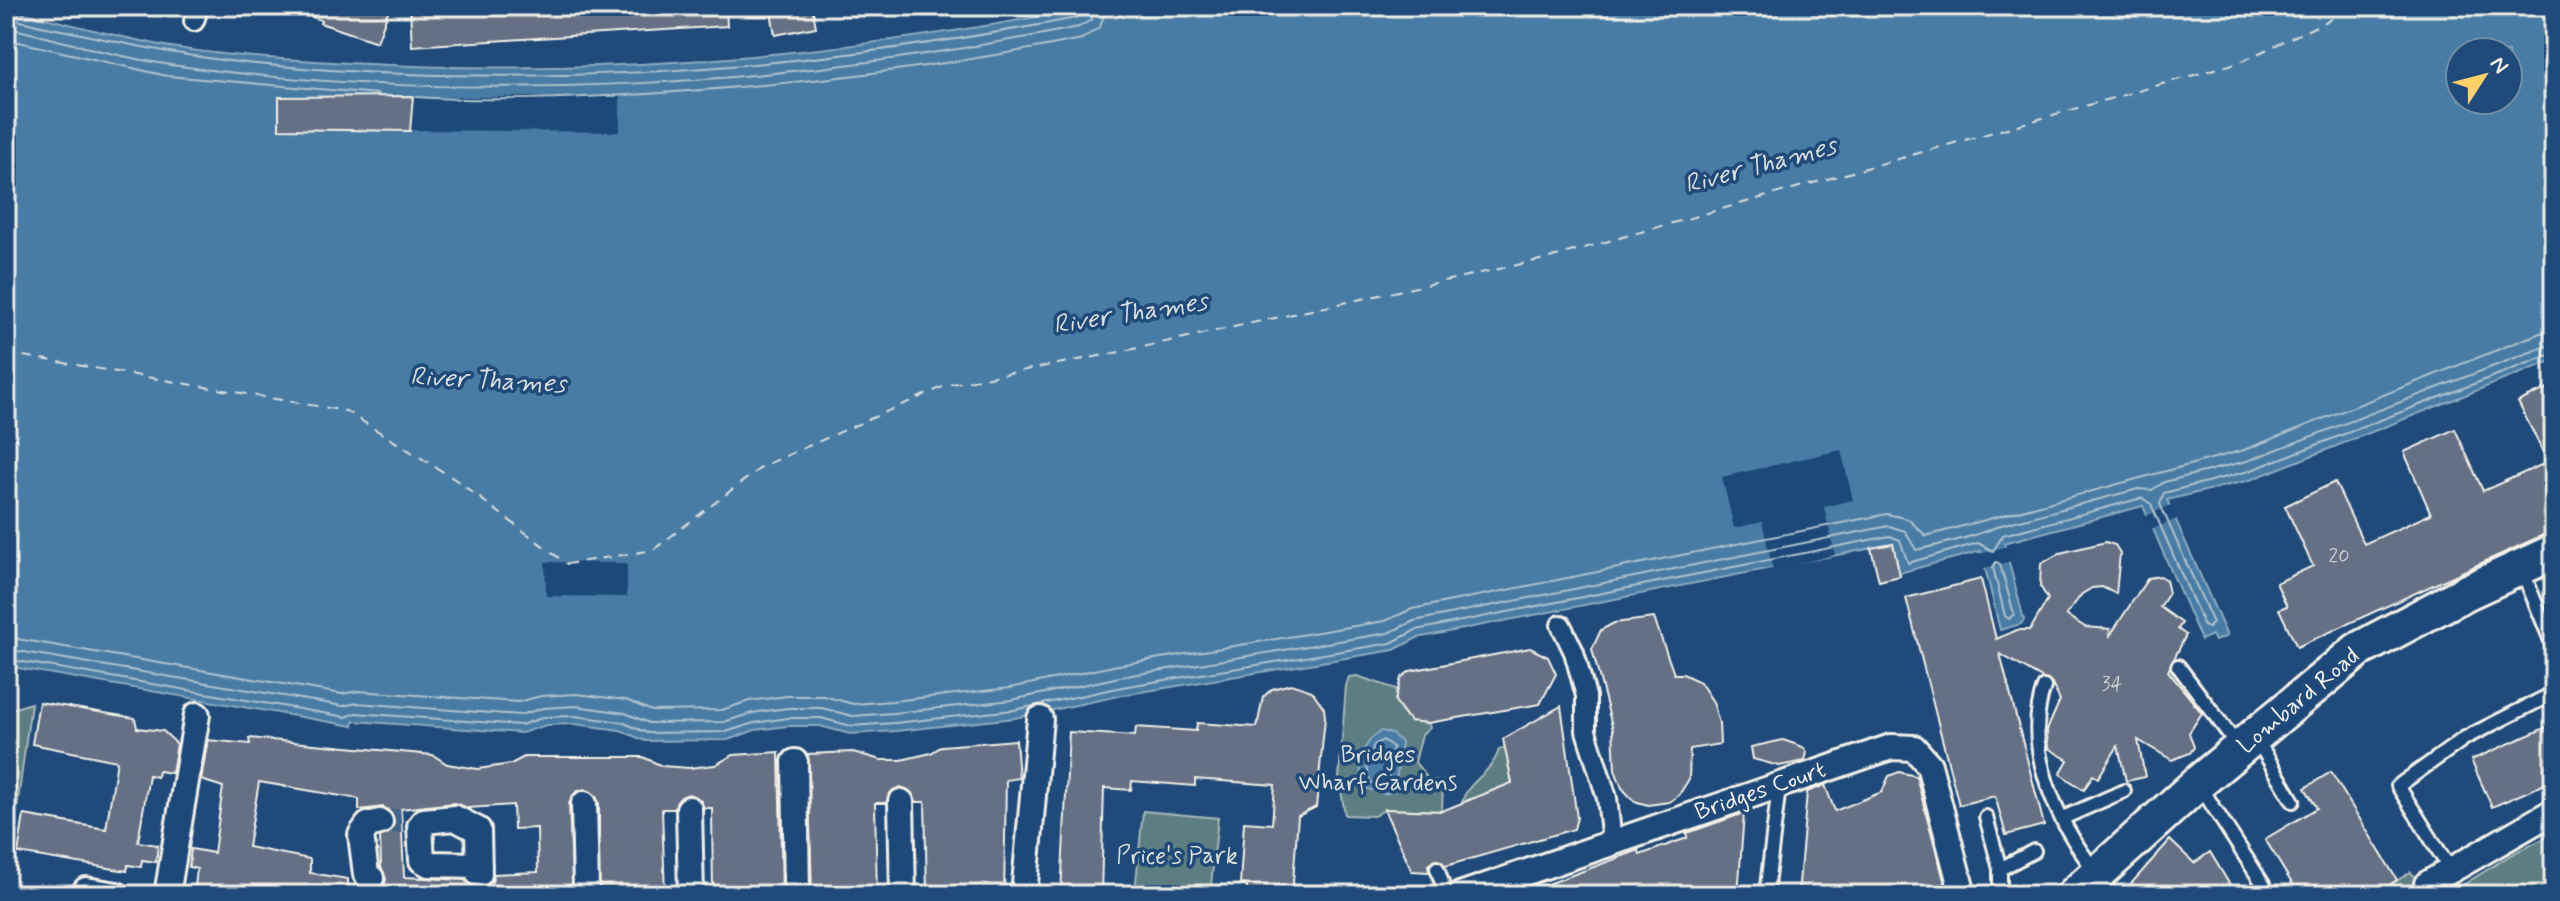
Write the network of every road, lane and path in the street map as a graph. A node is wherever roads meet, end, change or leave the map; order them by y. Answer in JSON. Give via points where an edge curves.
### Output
{"nodes":[{"id":1,"x":2554,"y":552,"type":"edge"},
{"id":2,"x":2521,"y":567,"type":"junction"},
{"id":3,"x":1561,"y":625,"type":"dead end"},
{"id":4,"x":2554,"y":648,"type":"edge"},
{"id":5,"x":2178,"y":666,"type":"dead end"},
{"id":6,"x":2044,"y":687,"type":"dead end"},
{"id":7,"x":2554,"y":693,"type":"edge"},
{"id":8,"x":197,"y":715,"type":"dead end"},
{"id":9,"x":1040,"y":719,"type":"dead end"},
{"id":10,"x":2247,"y":743,"type":"junction"},
{"id":11,"x":795,"y":762,"type":"dead end"},
{"id":12,"x":1779,"y":783,"type":"junction"},
{"id":13,"x":2198,"y":783,"type":"junction"},
{"id":14,"x":2124,"y":791,"type":"dead end"},
{"id":15,"x":2293,"y":801,"type":"dead end"},
{"id":16,"x":901,"y":802,"type":"dead end"},
{"id":17,"x":584,"y":804,"type":"dead end"},
{"id":18,"x":689,"y":809,"type":"dead end"},
{"id":19,"x":2554,"y":811,"type":"edge"},
{"id":20,"x":1986,"y":817,"type":"dead end"},
{"id":21,"x":2063,"y":818,"type":"junction"},
{"id":22,"x":402,"y":822,"type":"junction"},
{"id":23,"x":1612,"y":842,"type":"junction"},
{"id":24,"x":2034,"y":851,"type":"dead end"},
{"id":25,"x":1437,"y":868,"type":"dead end"},
{"id":26,"x":2000,"y":869,"type":"junction"},
{"id":27,"x":2450,"y":869,"type":"junction"},
{"id":28,"x":371,"y":878,"type":"dead end"},
{"id":29,"x":2085,"y":883,"type":"edge"},
{"id":30,"x":2427,"y":884,"type":"dead end"},
{"id":31,"x":586,"y":888,"type":"dead end"},
{"id":32,"x":86,"y":893,"type":"edge"},
{"id":33,"x":117,"y":895,"type":"edge"},
{"id":34,"x":167,"y":895,"type":"edge"},
{"id":35,"x":691,"y":895,"type":"edge"},
{"id":36,"x":797,"y":895,"type":"edge"},
{"id":37,"x":903,"y":895,"type":"edge"},
{"id":38,"x":1024,"y":895,"type":"edge"},
{"id":39,"x":1446,"y":895,"type":"edge"},
{"id":40,"x":1460,"y":895,"type":"edge"},
{"id":41,"x":1766,"y":895,"type":"edge"},
{"id":42,"x":1963,"y":895,"type":"edge"},
{"id":43,"x":2000,"y":895,"type":"edge"},
{"id":44,"x":2270,"y":895,"type":"edge"}],
"edges":[{"from":1,"to":2,"type":"main road","name":"Lombard Road"},
{"from":2,"to":4,"type":"lane"},
{"from":2,"to":10,"type":"main road","name":"Lombard Road","via":[[2358,650]]},
{"from":3,"to":23,"type":"street","via":[[1586,696],[1586,731],[1607,798]]},
{"from":5,"to":10,"type":"lane"},
{"from":6,"to":21,"type":"lane","via":[[2036,708],[2036,738]]},
{"from":7,"to":27,"type":"lane","via":[[2465,738],[2398,786]]},
{"from":8,"to":34,"type":"street"},
{"from":9,"to":38,"type":"street"},
{"from":10,"to":13,"type":"main road","name":"Lombard Road"},
{"from":10,"to":15,"type":"lane"},
{"from":11,"to":36,"type":"street"},
{"from":12,"to":23,"type":"street","name":"Bridges Court"},
{"from":12,"to":41,"type":"lane"},
{"from":12,"to":42,"type":"street","name":"Bridges Court","via":[[1891,747],[1914,748],[1929,765]]},
{"from":13,"to":29,"type":"main road","name":"Lombard Road"},
{"from":13,"to":44,"type":"lane"},
{"from":14,"to":21,"type":"lane"},
{"from":16,"to":37,"type":"street"},
{"from":17,"to":31,"type":"street"},
{"from":18,"to":35,"type":"street"},
{"from":19,"to":27,"type":"street"},
{"from":20,"to":26,"type":"lane"},
{"from":21,"to":29,"type":"lane"},
{"from":22,"to":22,"type":"street","via":[[455,818],[478,830],[479,870],[422,860],[420,826]]},
{"from":22,"to":28,"type":"street","via":[[368,825],[361,835]]},
{"from":23,"to":40,"type":"street","name":"Bridges Court"},
{"from":24,"to":26,"type":"lane"},
{"from":25,"to":39,"type":"lane"},
{"from":26,"to":43,"type":"lane"},
{"from":27,"to":30,"type":"street"},
{"from":32,"to":33,"type":"street"}]}
